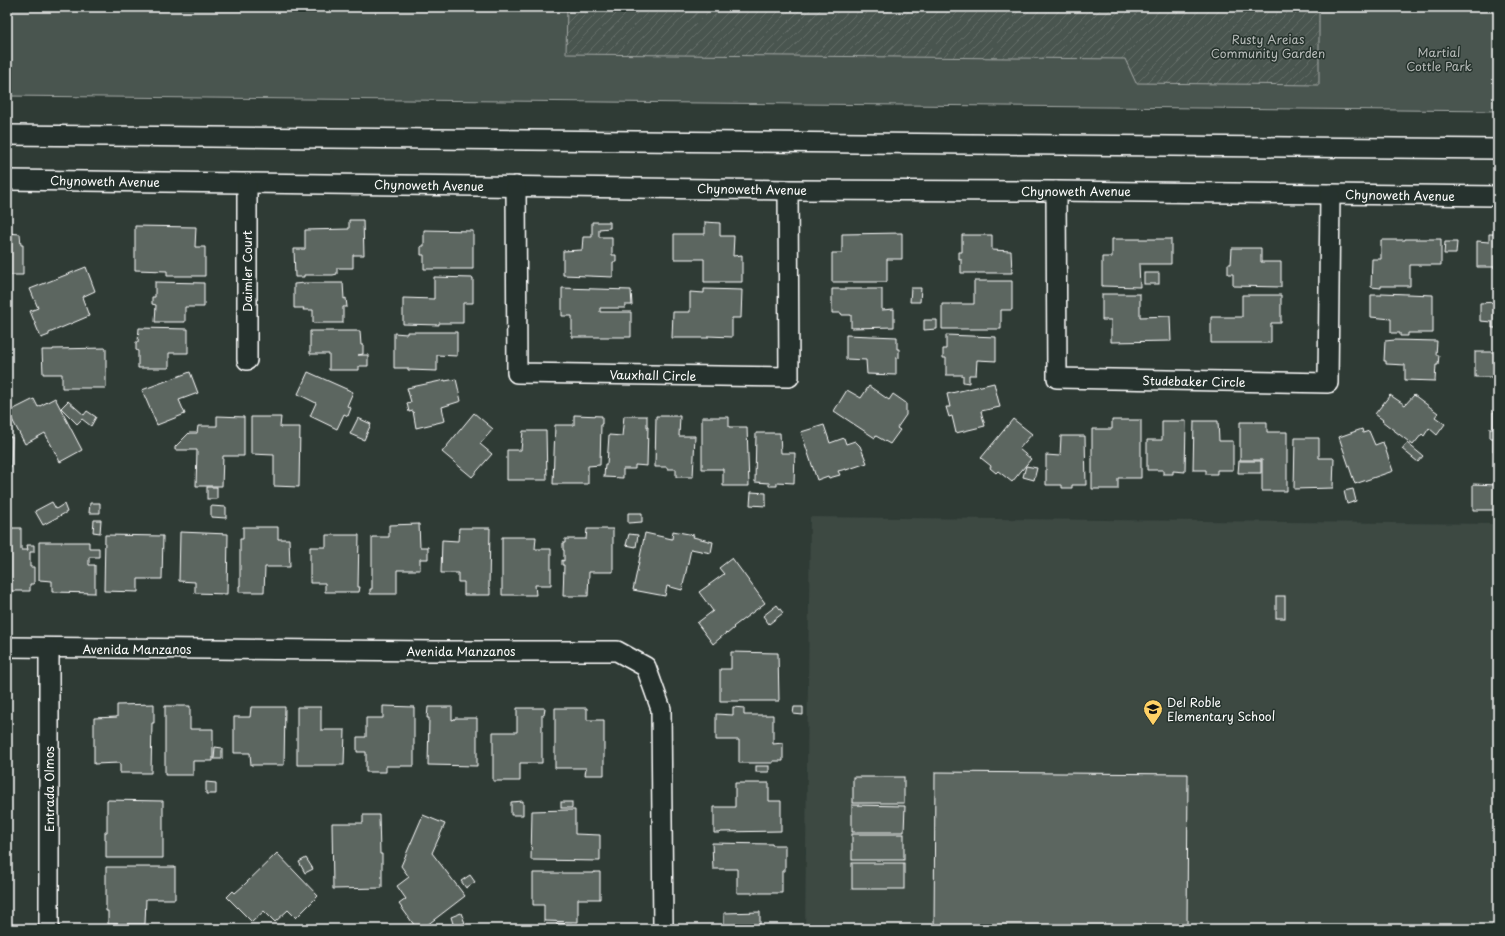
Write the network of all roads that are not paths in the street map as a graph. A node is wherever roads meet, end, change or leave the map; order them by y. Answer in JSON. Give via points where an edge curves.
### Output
{"nodes":[{"id":1,"x":7,"y":135,"type":"edge"},
{"id":2,"x":1498,"y":149,"type":"edge"},
{"id":3,"x":7,"y":180,"type":"edge"},
{"id":4,"x":247,"y":182,"type":"junction"},
{"id":5,"x":516,"y":186,"type":"junction"},
{"id":6,"x":788,"y":190,"type":"junction"},
{"id":7,"x":1056,"y":191,"type":"junction"},
{"id":8,"x":1330,"y":194,"type":"junction"},
{"id":9,"x":1498,"y":196,"type":"edge"},
{"id":10,"x":247,"y":360,"type":"dead end"},
{"id":11,"x":7,"y":647,"type":"edge"},
{"id":12,"x":49,"y":648,"type":"junction"},
{"id":13,"x":49,"y":929,"type":"edge"},
{"id":14,"x":663,"y":929,"type":"edge"}],
"edges":[{"from":1,"to":2,"type":"street"},
{"from":3,"to":4,"type":"street","name":"Chynoweth Avenue"},
{"from":4,"to":5,"type":"street","name":"Chynoweth Avenue"},
{"from":4,"to":10,"type":"street","name":"Daimler Court"},
{"from":5,"to":6,"type":"street","name":"Chynoweth Avenue"},
{"from":5,"to":6,"type":"street","name":"Vauxhall Circle","via":[[517,374],[789,377]]},
{"from":6,"to":7,"type":"street","name":"Chynoweth Avenue"},
{"from":7,"to":8,"type":"street","name":"Chynoweth Avenue"},
{"from":7,"to":8,"type":"street","name":"Studebaker Circle","via":[[1057,378],[1328,383]]},
{"from":8,"to":9,"type":"street","name":"Chynoweth Avenue"},
{"from":11,"to":12,"type":"street","name":"Avenida Manzanos"},
{"from":12,"to":13,"type":"street","name":"Entrada Olmos"},
{"from":12,"to":14,"type":"street","name":"Avenida Manzanos","via":[[617,651],[646,667],[661,709]]}]}
